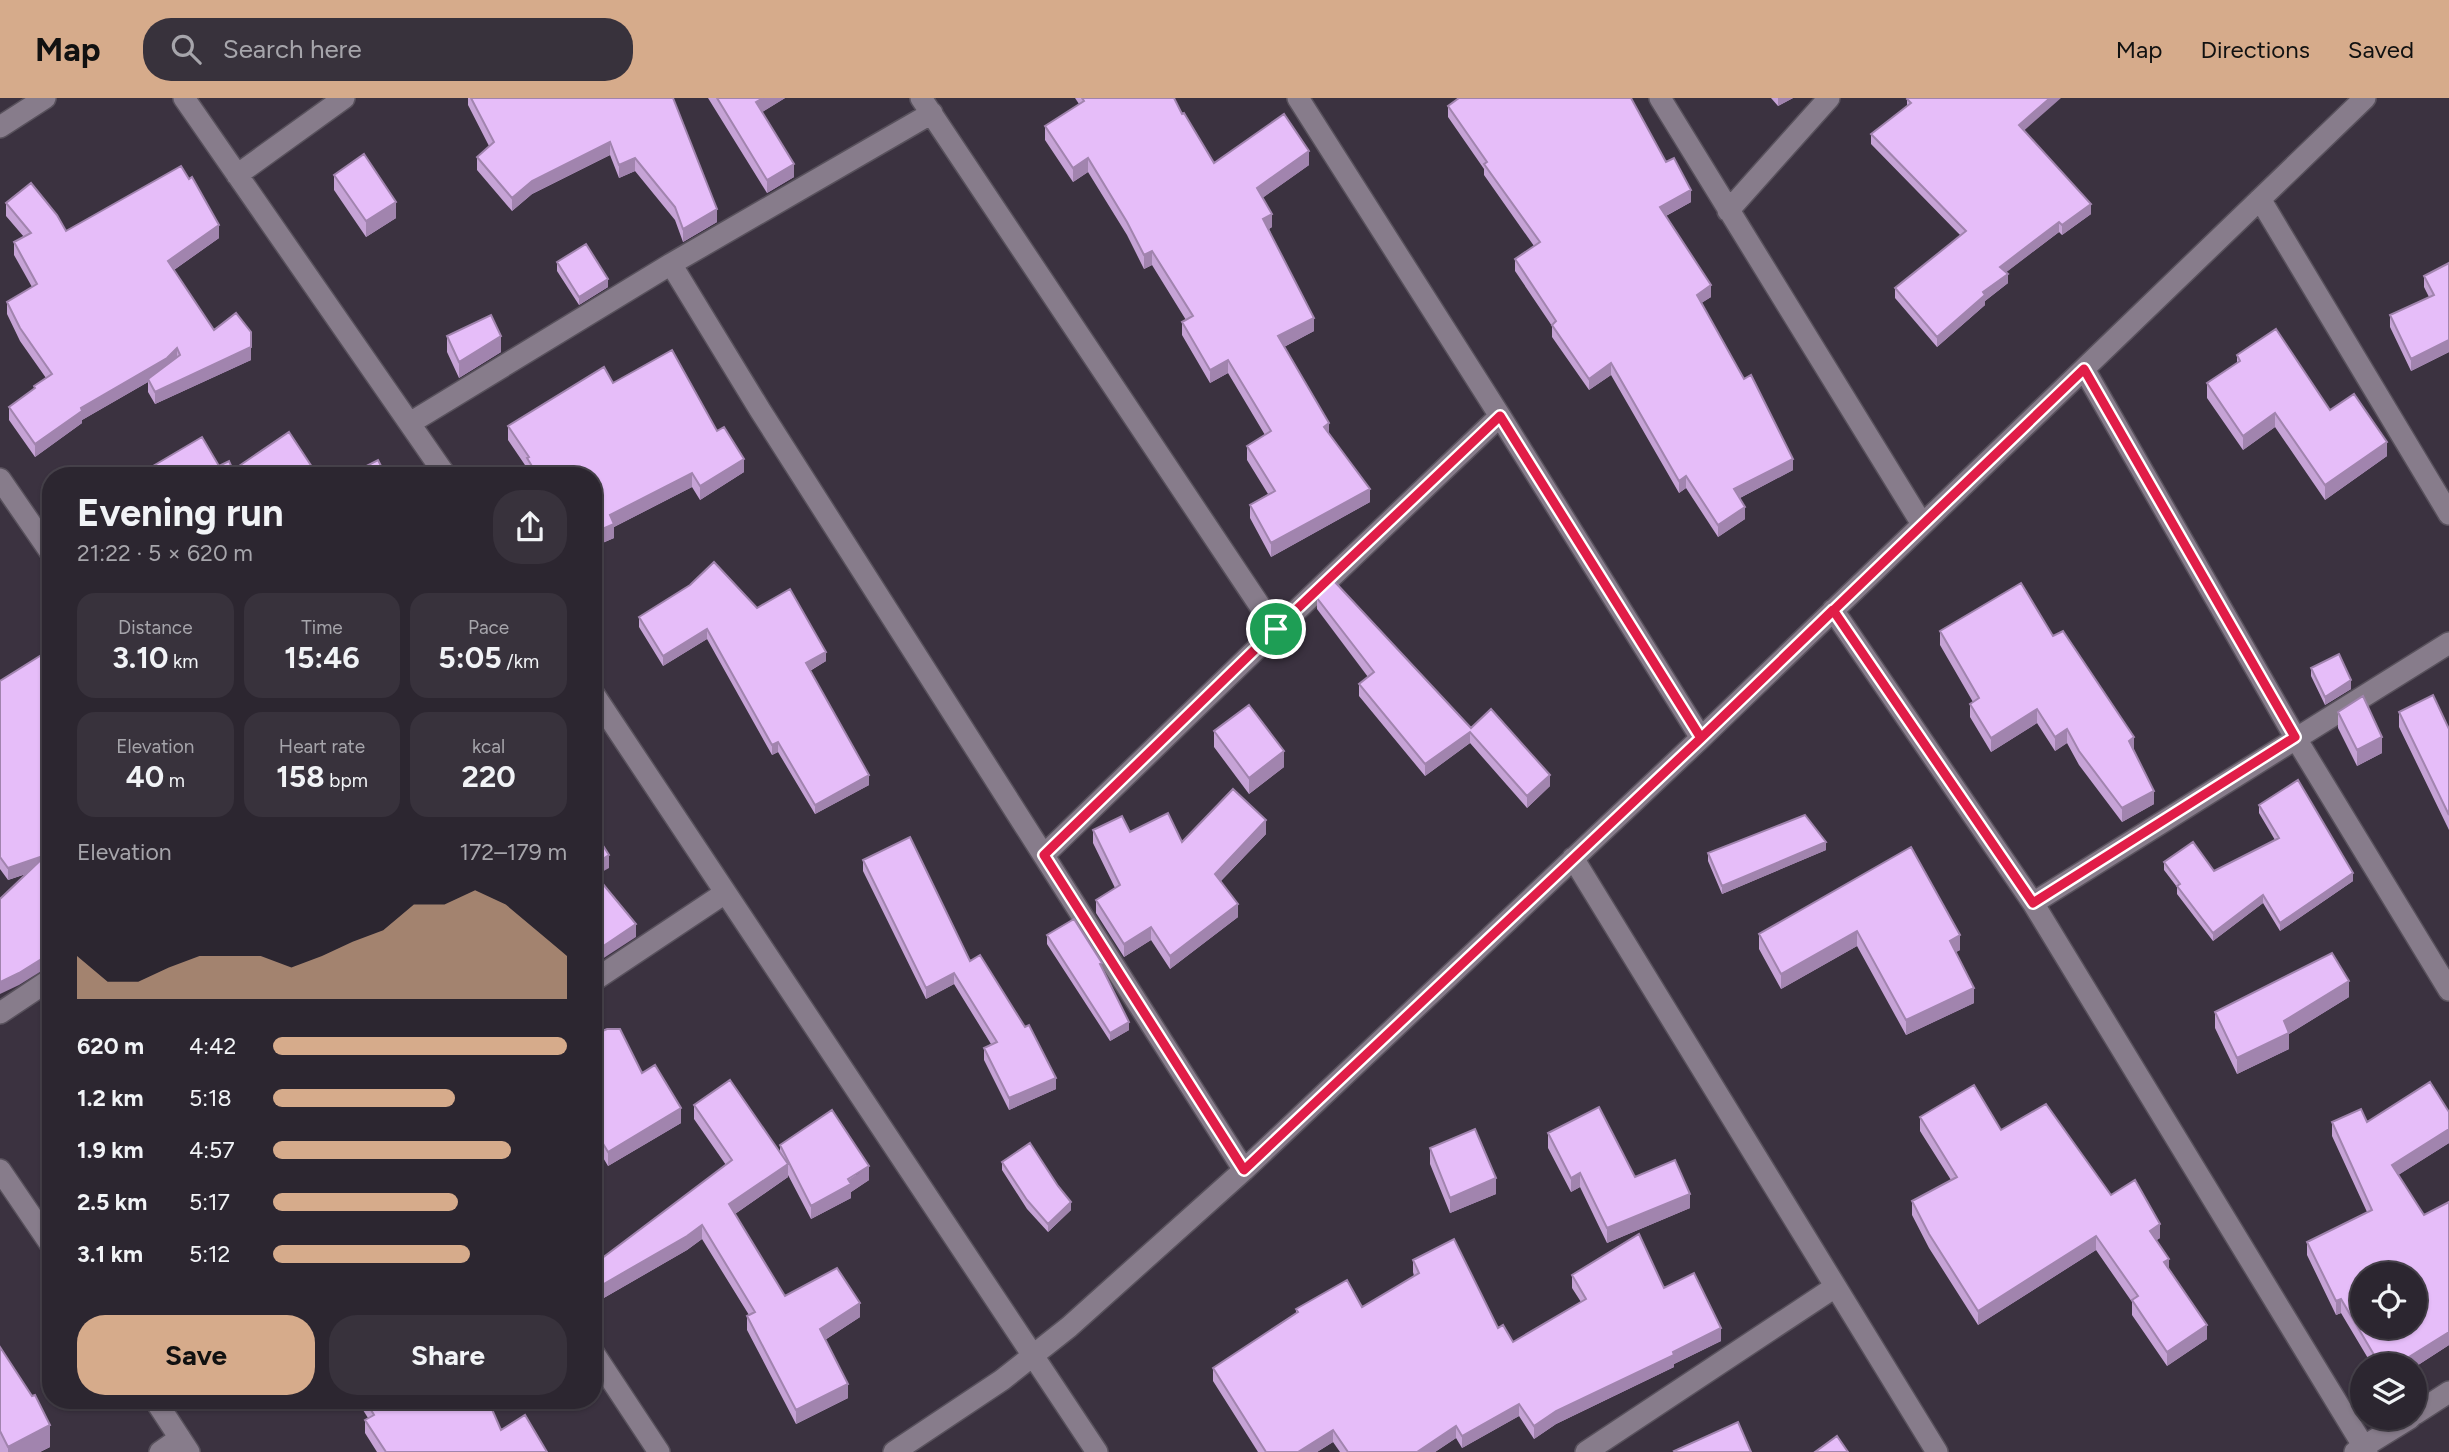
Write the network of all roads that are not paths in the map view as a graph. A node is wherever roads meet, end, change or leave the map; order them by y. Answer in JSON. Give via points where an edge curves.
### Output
{"nodes":[{"id":1,"x":44,"y":98,"type":"edge"},
{"id":2,"x":184,"y":98,"type":"edge"},
{"id":3,"x":344,"y":98,"type":"edge"},
{"id":4,"x":1298,"y":98,"type":"edge"},
{"id":5,"x":1660,"y":98,"type":"edge"},
{"id":6,"x":1829,"y":98,"type":"edge"},
{"id":7,"x":2365,"y":98,"type":"edge"},
{"id":8,"x":926,"y":106,"type":"edge"},
{"id":9,"x":0,"y":127,"type":"edge"},
{"id":10,"x":237,"y":175,"type":"junction"},
{"id":11,"x":2260,"y":199,"type":"junction"},
{"id":12,"x":1728,"y":211,"type":"junction"},
{"id":13,"x":671,"y":264,"type":"junction"},
{"id":14,"x":2084,"y":369,"type":"junction"},
{"id":15,"x":1500,"y":416,"type":"junction"},
{"id":16,"x":410,"y":423,"type":"junction"},
{"id":17,"x":440,"y":467,"type":"edge"},
{"id":18,"x":0,"y":479,"type":"edge"},
{"id":19,"x":2449,"y":514,"type":"edge"},
{"id":20,"x":1922,"y":524,"type":"junction"},
{"id":21,"x":42,"y":540,"type":"edge"},
{"id":22,"x":1833,"y":610,"type":"junction"},
{"id":23,"x":1276,"y":629,"type":"junction"},
{"id":24,"x":2449,"y":643,"type":"edge"},
{"id":25,"x":602,"y":707,"type":"edge"},
{"id":26,"x":2295,"y":737,"type":"junction"},
{"id":27,"x":1701,"y":738,"type":"junction"},
{"id":28,"x":1044,"y":855,"type":"junction"},
{"id":29,"x":1573,"y":858,"type":"junction"},
{"id":30,"x":725,"y":893,"type":"junction"},
{"id":31,"x":2033,"y":903,"type":"junction"},
{"id":32,"x":602,"y":975,"type":"edge"},
{"id":33,"x":42,"y":985,"type":"edge"},
{"id":34,"x":2449,"y":990,"type":"edge"},
{"id":35,"x":0,"y":1013,"type":"edge"},
{"id":36,"x":0,"y":1170,"type":"edge"},
{"id":37,"x":1244,"y":1170,"type":"junction"},
{"id":38,"x":42,"y":1232,"type":"edge"},
{"id":39,"x":1836,"y":1287,"type":"junction"},
{"id":40,"x":1034,"y":1355,"type":"junction"},
{"id":41,"x":602,"y":1366,"type":"edge"},
{"id":42,"x":2449,"y":1392,"type":"edge"},
{"id":43,"x":2427,"y":1406,"type":"edge"},
{"id":44,"x":161,"y":1409,"type":"edge"},
{"id":45,"x":2392,"y":1430,"type":"edge"},
{"id":46,"x":184,"y":1445,"type":"edge"},
{"id":47,"x":2362,"y":1450,"type":"edge"},
{"id":48,"x":160,"y":1452,"type":"edge"},
{"id":49,"x":659,"y":1452,"type":"edge"},
{"id":50,"x":894,"y":1452,"type":"edge"},
{"id":51,"x":1097,"y":1452,"type":"edge"},
{"id":52,"x":1586,"y":1452,"type":"edge"},
{"id":53,"x":1937,"y":1452,"type":"edge"}],
"edges":[{"from":1,"to":9,"type":"street"},
{"from":2,"to":10,"type":"street"},
{"from":3,"to":10,"type":"street"},
{"from":4,"to":15,"type":"street"},
{"from":5,"to":12,"type":"street"},
{"from":6,"to":12,"type":"street"},
{"from":7,"to":11,"type":"street"},
{"from":8,"to":13,"type":"street"},
{"from":8,"to":23,"type":"street"},
{"from":10,"to":16,"type":"street"},
{"from":11,"to":14,"type":"street"},
{"from":11,"to":19,"type":"street"},
{"from":12,"to":20,"type":"street"},
{"from":13,"to":16,"type":"street"},
{"from":13,"to":28,"type":"street"},
{"from":14,"to":20,"type":"street"},
{"from":14,"to":26,"type":"street"},
{"from":15,"to":23,"type":"street"},
{"from":15,"to":27,"type":"street"},
{"from":16,"to":17,"type":"street"},
{"from":18,"to":21,"type":"street"},
{"from":20,"to":22,"type":"street"},
{"from":22,"to":27,"type":"street"},
{"from":22,"to":31,"type":"street"},
{"from":23,"to":28,"type":"street"},
{"from":24,"to":26,"type":"street"},
{"from":25,"to":30,"type":"street"},
{"from":26,"to":31,"type":"street"},
{"from":26,"to":34,"type":"street"},
{"from":27,"to":29,"type":"street"},
{"from":28,"to":37,"type":"street"},
{"from":29,"to":37,"type":"street"},
{"from":29,"to":39,"type":"street"},
{"from":30,"to":32,"type":"street"},
{"from":30,"to":40,"type":"street"},
{"from":31,"to":47,"type":"street"},
{"from":33,"to":35,"type":"street"},
{"from":36,"to":38,"type":"street"},
{"from":37,"to":40,"type":"street"},
{"from":39,"to":52,"type":"street"},
{"from":39,"to":53,"type":"street"},
{"from":40,"to":50,"type":"street"},
{"from":40,"to":51,"type":"street"},
{"from":41,"to":49,"type":"street"},
{"from":42,"to":43,"type":"street"},
{"from":44,"to":46,"type":"street"},
{"from":45,"to":47,"type":"street"},
{"from":46,"to":48,"type":"street"}]}
